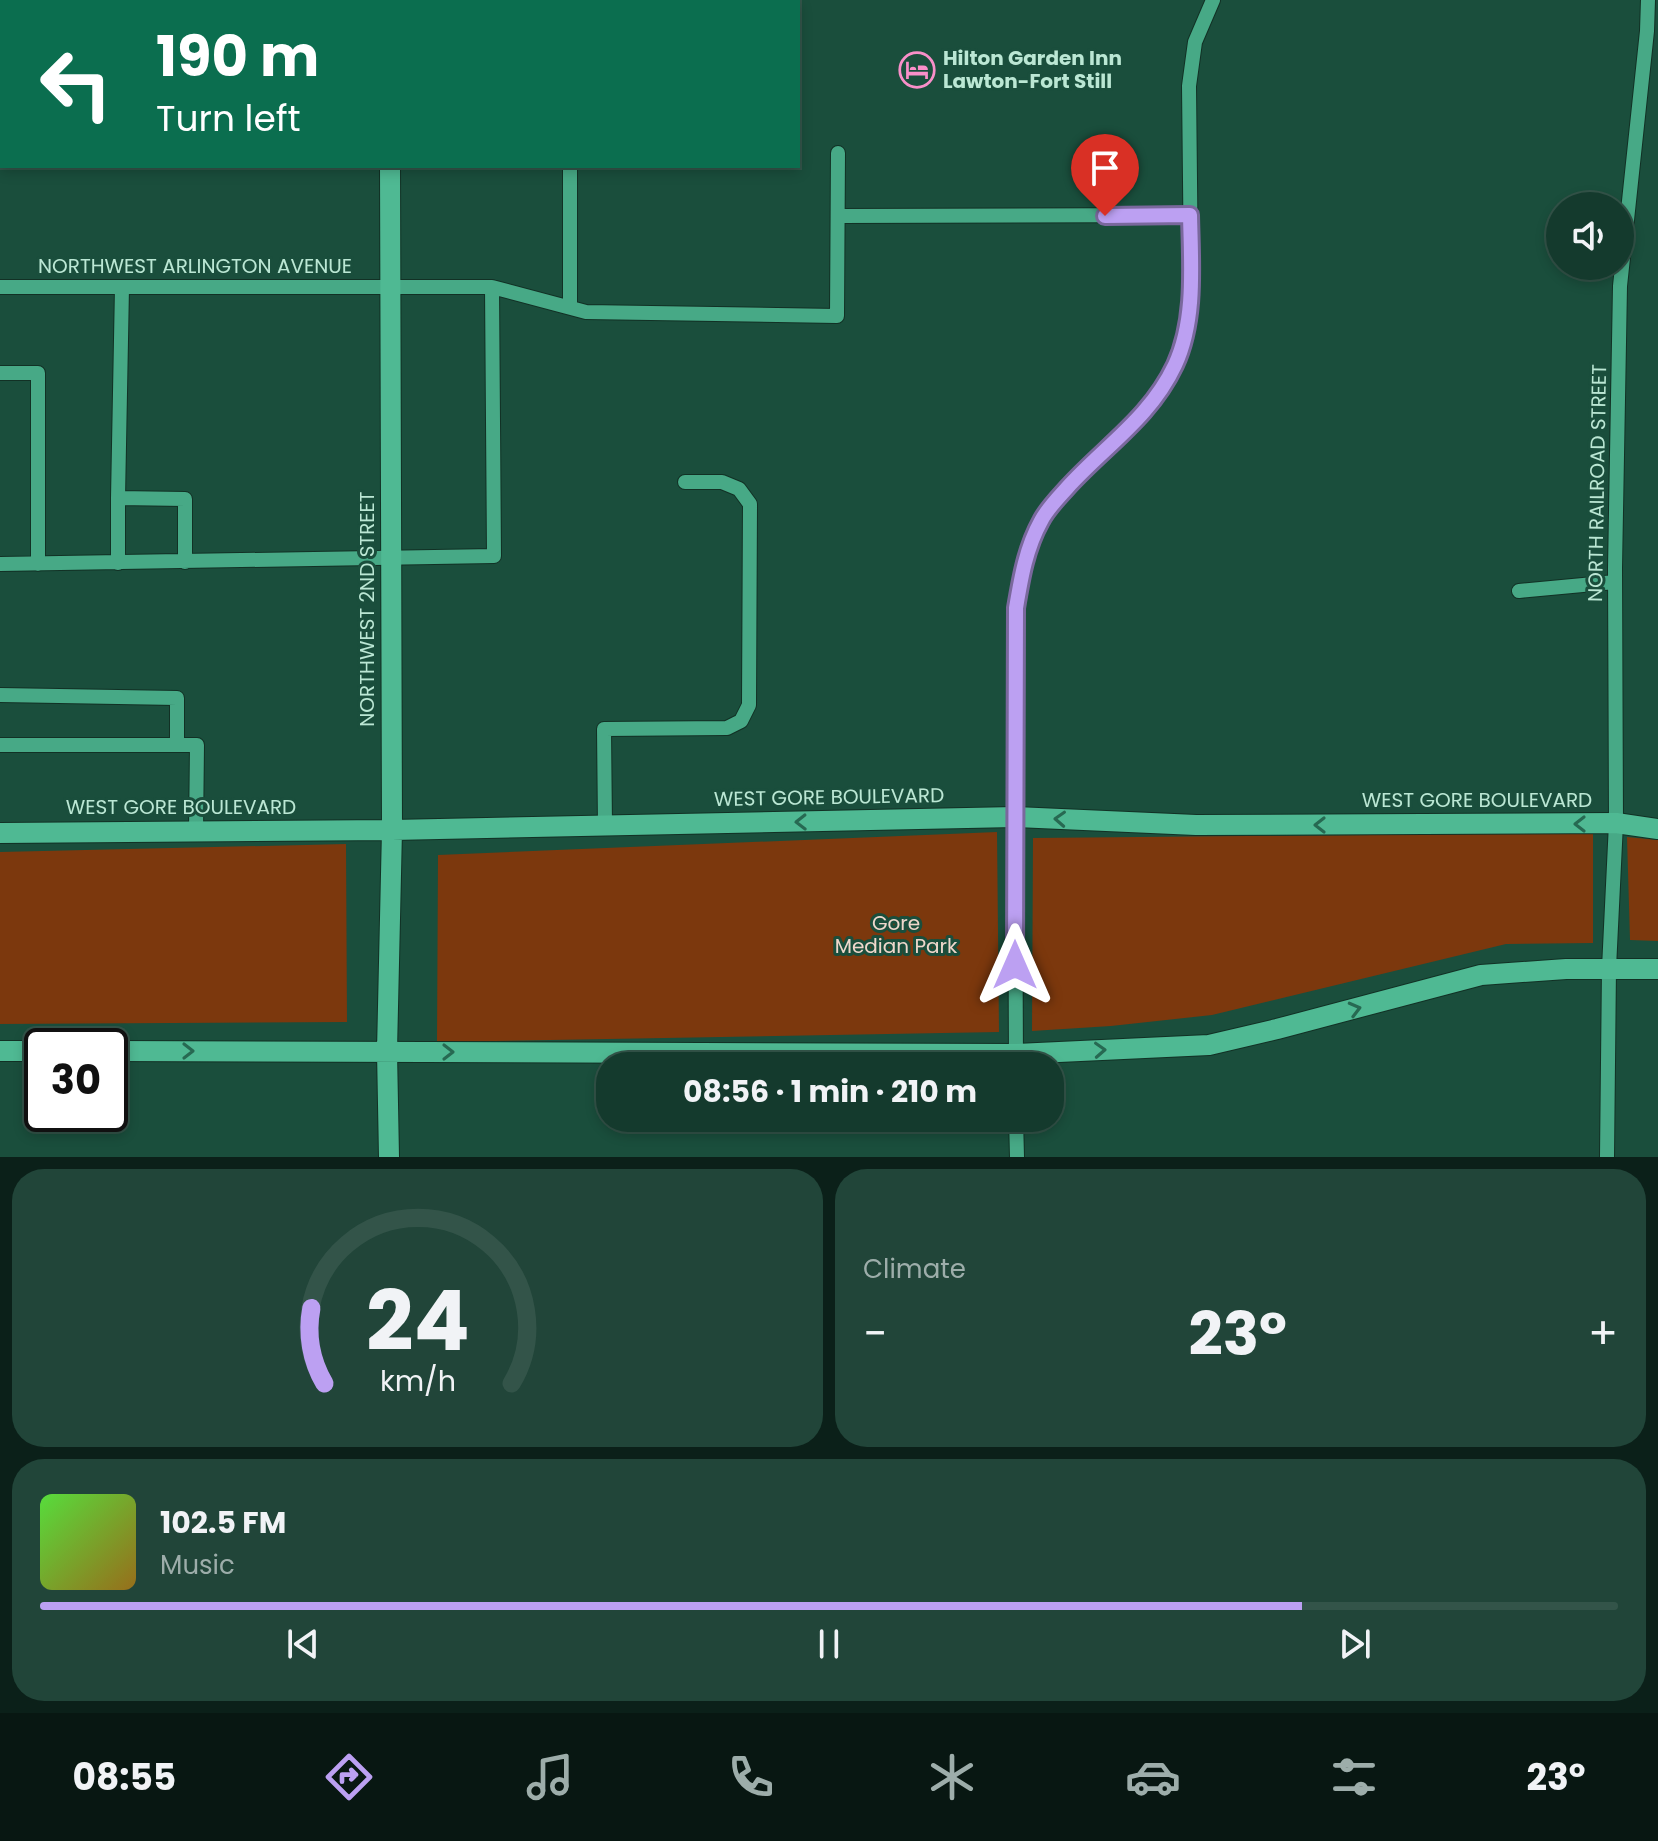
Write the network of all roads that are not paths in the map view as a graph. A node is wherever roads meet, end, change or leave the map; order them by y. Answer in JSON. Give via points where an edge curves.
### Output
{"nodes":[{"id":1,"x":1213,"y":0,"type":"edge"},
{"id":2,"x":1648,"y":0,"type":"edge"},
{"id":3,"x":838,"y":153,"type":"dead end"},
{"id":4,"x":390,"y":168,"type":"edge"},
{"id":5,"x":570,"y":168,"type":"edge"},
{"id":6,"x":1190,"y":215,"type":"junction"},
{"id":7,"x":839,"y":216,"type":"junction"},
{"id":8,"x":390,"y":286,"type":"junction"},
{"id":9,"x":0,"y":287,"type":"edge"},
{"id":10,"x":122,"y":287,"type":"junction"},
{"id":11,"x":492,"y":287,"type":"junction"},
{"id":12,"x":570,"y":307,"type":"junction"},
{"id":13,"x":0,"y":373,"type":"edge"},
{"id":14,"x":685,"y":482,"type":"dead end"},
{"id":15,"x":118,"y":498,"type":"junction"},
{"id":16,"x":392,"y":557,"type":"junction"},
{"id":17,"x":185,"y":562,"type":"junction"},
{"id":18,"x":118,"y":563,"type":"junction"},
{"id":19,"x":0,"y":564,"type":"edge"},
{"id":20,"x":38,"y":564,"type":"junction"},
{"id":21,"x":1615,"y":582,"type":"junction"},
{"id":22,"x":1519,"y":591,"type":"dead end"},
{"id":23,"x":0,"y":695,"type":"edge"},
{"id":24,"x":0,"y":745,"type":"edge"},
{"id":25,"x":177,"y":745,"type":"junction"},
{"id":26,"x":1015,"y":817,"type":"junction"},
{"id":27,"x":1616,"y":823,"type":"junction"},
{"id":28,"x":605,"y":826,"type":"junction"},
{"id":29,"x":1658,"y":829,"type":"edge"},
{"id":30,"x":392,"y":830,"type":"junction"},
{"id":31,"x":196,"y":832,"type":"junction"},
{"id":32,"x":0,"y":833,"type":"edge"},
{"id":33,"x":1609,"y":968,"type":"junction"},
{"id":34,"x":1658,"y":969,"type":"edge"},
{"id":35,"x":0,"y":1051,"type":"edge"},
{"id":36,"x":24,"y":1051,"type":"edge"},
{"id":37,"x":128,"y":1051,"type":"edge"},
{"id":38,"x":387,"y":1051,"type":"junction"},
{"id":39,"x":1016,"y":1052,"type":"edge"},
{"id":40,"x":596,"y":1054,"type":"edge"},
{"id":41,"x":1064,"y":1056,"type":"edge"},
{"id":42,"x":1016,"y":1132,"type":"edge"},
{"id":43,"x":389,"y":1157,"type":"edge"},
{"id":44,"x":1017,"y":1157,"type":"edge"},
{"id":45,"x":1607,"y":1157,"type":"edge"}],
"edges":[{"from":1,"to":6,"type":"street","via":[[1195,42],[1189,86]]},
{"from":2,"to":21,"type":"street","name":"NORTH RAILROAD STREET","via":[[1620,286]]},
{"from":3,"to":7,"type":"street"},
{"from":4,"to":8,"type":"main road","name":"NORTHWEST 2ND STREET"},
{"from":5,"to":12,"type":"street"},
{"from":6,"to":7,"type":"street"},
{"from":6,"to":26,"type":"street","via":[[1187,329],[1176,364],[1132,427],[1041,519],[1025,558],[1016,608]]},
{"from":7,"to":12,"type":"street","name":"NORTHWEST ARLINGTON AVENUE","via":[[837,316],[586,312]]},
{"from":8,"to":10,"type":"street","name":"NORTHWEST ARLINGTON AVENUE"},
{"from":8,"to":11,"type":"street","name":"NORTHWEST ARLINGTON AVENUE"},
{"from":8,"to":16,"type":"main road","name":"NORTHWEST 2ND STREET"},
{"from":9,"to":10,"type":"street","name":"NORTHWEST ARLINGTON AVENUE"},
{"from":10,"to":15,"type":"street"},
{"from":11,"to":12,"type":"street","name":"NORTHWEST ARLINGTON AVENUE"},
{"from":11,"to":16,"type":"street","via":[[494,556]]},
{"from":13,"to":20,"type":"street","via":[[38,373]]},
{"from":14,"to":28,"type":"street","via":[[722,482],[739,489],[750,504],[749,705],[741,721],[727,728],[604,729]]},
{"from":15,"to":17,"type":"street","via":[[185,499]]},
{"from":15,"to":18,"type":"street"},
{"from":16,"to":17,"type":"street"},
{"from":16,"to":30,"type":"main road","name":"NORTHWEST 2ND STREET"},
{"from":17,"to":18,"type":"street"},
{"from":18,"to":20,"type":"street"},
{"from":19,"to":20,"type":"street"},
{"from":21,"to":22,"type":"street"},
{"from":21,"to":27,"type":"street","name":"NORTH RAILROAD STREET"},
{"from":23,"to":25,"type":"street","via":[[177,698]]},
{"from":24,"to":25,"type":"street"},
{"from":25,"to":31,"type":"street","via":[[197,745]]},
{"from":27,"to":26,"type":"main road","name":"WEST GORE BOULEVARD","one_way":true,"via":[[1196,825]]},
{"from":26,"to":28,"type":"main road","name":"WEST GORE BOULEVARD","one_way":true},
{"from":26,"to":39,"type":"street"},
{"from":27,"to":29,"type":"main road","name":"WEST GORE BOULEVARD"},
{"from":27,"to":33,"type":"street","name":"NORTH RAILROAD STREET"},
{"from":28,"to":30,"type":"main road","name":"WEST GORE BOULEVARD"},
{"from":30,"to":31,"type":"main road","name":"WEST GORE BOULEVARD"},
{"from":30,"to":38,"type":"main road","name":"NORTHWEST 2ND STREET"},
{"from":31,"to":32,"type":"main road","name":"WEST GORE BOULEVARD"},
{"from":33,"to":34,"type":"main road"},
{"from":41,"to":33,"type":"main road","one_way":true,"via":[[1209,1045],[1481,975]]},
{"from":33,"to":45,"type":"street","name":"NORTH RAILROAD STREET"},
{"from":35,"to":36,"type":"main road"},
{"from":37,"to":38,"type":"main road","one_way":true},
{"from":38,"to":40,"type":"main road","one_way":true},
{"from":38,"to":43,"type":"main road","name":"NORTHWEST 2ND STREET"},
{"from":42,"to":44,"type":"street"}]}
